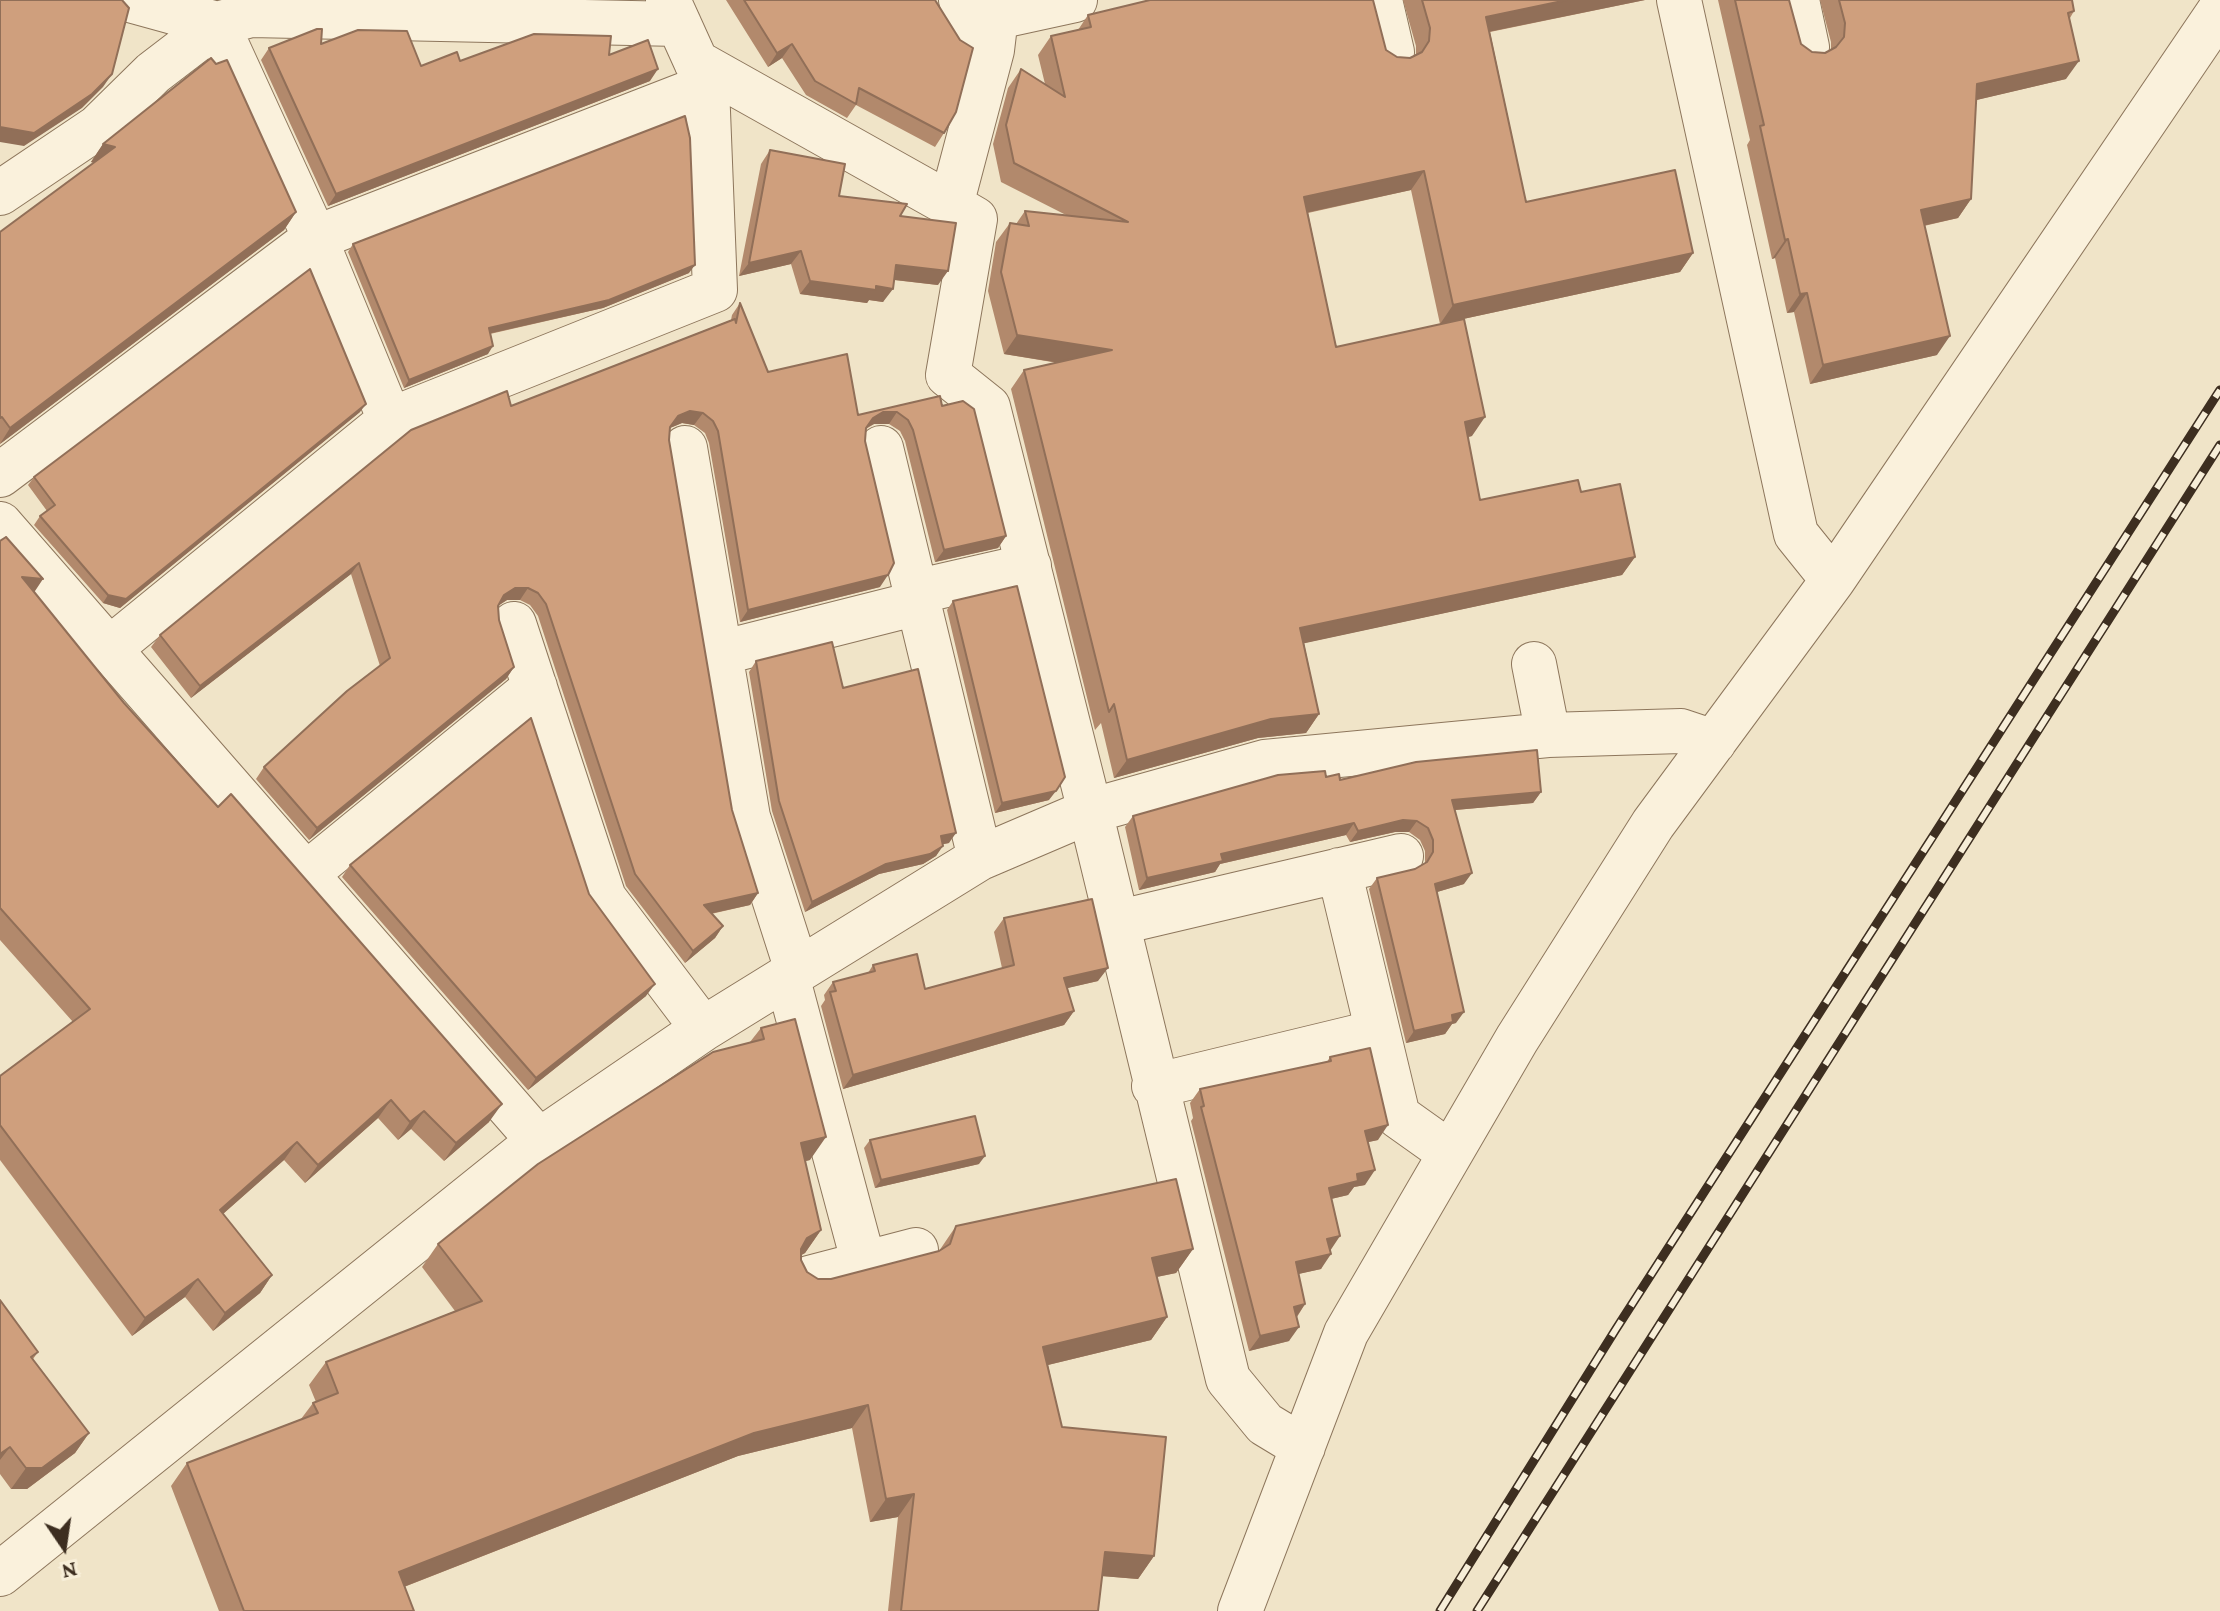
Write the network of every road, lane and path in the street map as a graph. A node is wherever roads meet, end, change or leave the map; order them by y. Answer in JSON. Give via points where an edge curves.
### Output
{"nodes":[{"id":1,"x":130,"y":0,"type":"edge"},
{"id":2,"x":1075,"y":0,"type":"edge"},
{"id":3,"x":1380,"y":0,"type":"edge"},
{"id":4,"x":1679,"y":0,"type":"edge"},
{"id":5,"x":1797,"y":0,"type":"edge"},
{"id":6,"x":2220,"y":10,"type":"edge"},
{"id":7,"x":987,"y":17,"type":"edge"},
{"id":8,"x":217,"y":24,"type":"junction"},
{"id":9,"x":687,"y":43,"type":"edge"},
{"id":10,"x":1807,"y":47,"type":"edge"},
{"id":11,"x":1392,"y":52,"type":"edge"},
{"id":12,"x":1,"y":191,"type":"edge"},
{"id":13,"x":951,"y":205,"type":"junction"},
{"id":14,"x":315,"y":238,"type":"junction"},
{"id":15,"x":390,"y":420,"type":"junction"},
{"id":16,"x":685,"y":448,"type":"dead end"},
{"id":17,"x":881,"y":448,"type":"dead end"},
{"id":18,"x":0,"y":475,"type":"edge"},
{"id":19,"x":0,"y":524,"type":"edge"},
{"id":20,"x":1029,"y":566,"type":"junction"},
{"id":21,"x":1833,"y":580,"type":"junction"},
{"id":22,"x":917,"y":598,"type":"junction"},
{"id":23,"x":514,"y":624,"type":"dead end"},
{"id":24,"x":108,"y":650,"type":"junction"},
{"id":25,"x":720,"y":653,"type":"junction"},
{"id":26,"x":1534,"y":664,"type":"dead end"},
{"id":27,"x":535,"y":687,"type":"junction"},
{"id":28,"x":1548,"y":735,"type":"junction"},
{"id":29,"x":1714,"y":742,"type":"junction"},
{"id":30,"x":1090,"y":811,"type":"junction"},
{"id":31,"x":1401,"y":856,"type":"dead end"},
{"id":32,"x":980,"y":858,"type":"junction"},
{"id":33,"x":1339,"y":870,"type":"junction"},
{"id":34,"x":305,"y":875,"type":"junction"},
{"id":35,"x":1116,"y":923,"type":"junction"},
{"id":36,"x":792,"y":973,"type":"junction"},
{"id":37,"x":703,"y":1029,"type":"junction"},
{"id":38,"x":1377,"y":1032,"type":"junction"},
{"id":39,"x":1154,"y":1086,"type":"junction"},
{"id":40,"x":539,"y":1141,"type":"junction"},
{"id":41,"x":1450,"y":1153,"type":"junction"},
{"id":42,"x":916,"y":1250,"type":"dead end"},
{"id":43,"x":864,"y":1264,"type":"junction"},
{"id":44,"x":809,"y":1278,"type":"edge"},
{"id":45,"x":1303,"y":1447,"type":"junction"},
{"id":46,"x":0,"y":1574,"type":"edge"},
{"id":47,"x":1240,"y":1611,"type":"edge"}],
"edges":[{"from":1,"to":8,"type":"street"},
{"from":2,"to":7,"type":"street"},
{"from":3,"to":11,"type":"street"},
{"from":4,"to":21,"type":"street","via":[[1796,534]]},
{"from":5,"to":10,"type":"street"},
{"from":6,"to":21,"type":"street"},
{"from":7,"to":13,"type":"street"},
{"from":8,"to":9,"type":"street","via":[[251,15]]},
{"from":8,"to":12,"type":"street","via":[[153,73],[98,127]]},
{"from":8,"to":14,"type":"street"},
{"from":9,"to":13,"type":"street"},
{"from":9,"to":14,"type":"street"},
{"from":9,"to":15,"type":"street","via":[[715,290]]},
{"from":13,"to":20,"type":"street","via":[[975,219],[948,375],[988,407]]},
{"from":14,"to":15,"type":"street"},
{"from":14,"to":18,"type":"street"},
{"from":15,"to":24,"type":"street"},
{"from":16,"to":25,"type":"street"},
{"from":17,"to":22,"type":"street"},
{"from":19,"to":24,"type":"street"},
{"from":20,"to":22,"type":"street"},
{"from":20,"to":30,"type":"street"},
{"from":21,"to":29,"type":"street"},
{"from":22,"to":25,"type":"street"},
{"from":22,"to":32,"type":"street"},
{"from":23,"to":27,"type":"street"},
{"from":24,"to":34,"type":"street"},
{"from":25,"to":36,"type":"street","via":[[748,817]]},
{"from":26,"to":28,"type":"street"},
{"from":27,"to":34,"type":"street"},
{"from":27,"to":37,"type":"street","via":[[604,898]]},
{"from":28,"to":29,"type":"street","via":[[1681,731]]},
{"from":28,"to":30,"type":"street","via":[[1265,762]]},
{"from":29,"to":41,"type":"street","via":[[1653,824]]},
{"from":30,"to":32,"type":"street"},
{"from":30,"to":35,"type":"street"},
{"from":31,"to":33,"type":"street"},
{"from":32,"to":36,"type":"street"},
{"from":33,"to":35,"type":"street"},
{"from":33,"to":38,"type":"street"},
{"from":34,"to":40,"type":"street"},
{"from":35,"to":39,"type":"street"},
{"from":36,"to":37,"type":"street"},
{"from":36,"to":43,"type":"street"},
{"from":37,"to":40,"type":"street"},
{"from":38,"to":39,"type":"street"},
{"from":38,"to":41,"type":"street","via":[[1398,1116]]},
{"from":39,"to":45,"type":"street","via":[[1228,1379],[1265,1424]]},
{"from":40,"to":46,"type":"street"},
{"from":41,"to":45,"type":"street","via":[[1346,1333]]},
{"from":42,"to":43,"type":"street"},
{"from":43,"to":44,"type":"street"},
{"from":45,"to":47,"type":"street"}]}
